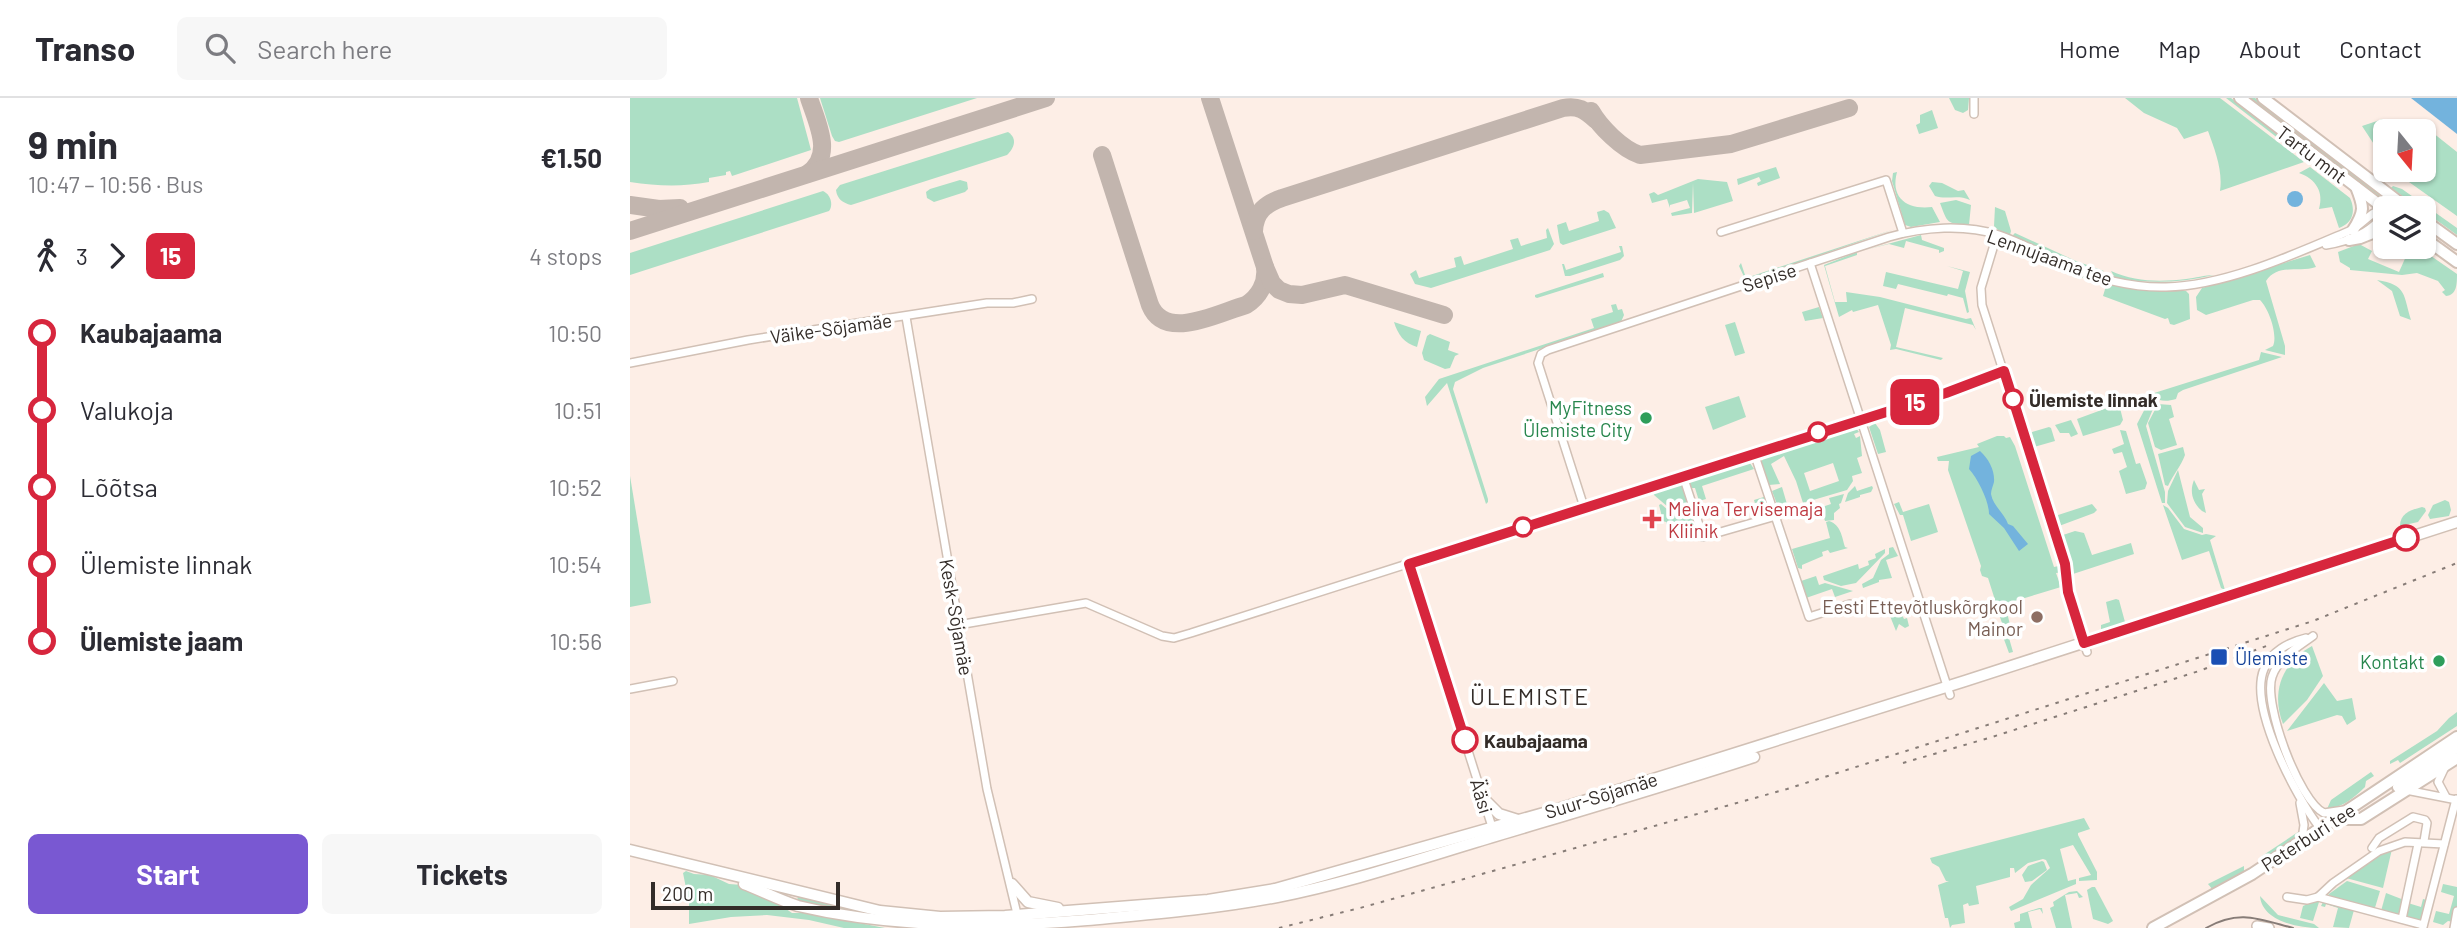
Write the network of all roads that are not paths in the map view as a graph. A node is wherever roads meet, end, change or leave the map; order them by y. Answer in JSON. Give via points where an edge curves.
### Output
{"nodes":[{"id":1,"x":1974,"y":98,"type":"edge"},
{"id":2,"x":2240,"y":98,"type":"edge"},
{"id":3,"x":2263,"y":98,"type":"edge"},
{"id":4,"x":1974,"y":114,"type":"dead end"},
{"id":5,"x":2356,"y":187,"type":"junction"},
{"id":6,"x":2385,"y":191,"type":"junction"},
{"id":7,"x":2386,"y":196,"type":"edge"},
{"id":8,"x":2391,"y":196,"type":"edge"},
{"id":9,"x":2373,"y":200,"type":"edge"},
{"id":10,"x":2373,"y":214,"type":"edge"},
{"id":11,"x":2436,"y":229,"type":"edge"},
{"id":12,"x":1721,"y":232,"type":"dead end"},
{"id":13,"x":1903,"y":233,"type":"junction"},
{"id":14,"x":2373,"y":233,"type":"edge"},
{"id":15,"x":1997,"y":234,"type":"junction"},
{"id":16,"x":2351,"y":235,"type":"junction"},
{"id":17,"x":2457,"y":244,"type":"edge"},
{"id":18,"x":2436,"y":247,"type":"edge"},
{"id":19,"x":2457,"y":262,"type":"edge"},
{"id":20,"x":1810,"y":263,"type":"junction"},
{"id":21,"x":1032,"y":299,"type":"dead end"},
{"id":22,"x":906,"y":317,"type":"junction"},
{"id":23,"x":630,"y":363,"type":"edge"},
{"id":24,"x":2004,"y":371,"type":"junction"},
{"id":25,"x":1861,"y":419,"type":"junction"},
{"id":26,"x":1754,"y":453,"type":"junction"},
{"id":27,"x":1683,"y":476,"type":"junction"},
{"id":28,"x":1584,"y":508,"type":"junction"},
{"id":29,"x":1776,"y":516,"type":"junction"},
{"id":30,"x":2457,"y":522,"type":"edge"},
{"id":31,"x":1409,"y":564,"type":"junction"},
{"id":32,"x":1850,"y":604,"type":"dead end"},
{"id":33,"x":958,"y":625,"type":"junction"},
{"id":34,"x":2085,"y":648,"type":"junction"},
{"id":35,"x":673,"y":681,"type":"dead end"},
{"id":36,"x":630,"y":689,"type":"edge"},
{"id":37,"x":1949,"y":691,"type":"junction"},
{"id":38,"x":2457,"y":737,"type":"edge"},
{"id":39,"x":2457,"y":747,"type":"edge"},
{"id":40,"x":1753,"y":753,"type":"junction"},
{"id":41,"x":2457,"y":758,"type":"edge"},
{"id":42,"x":2446,"y":765,"type":"junction"},
{"id":43,"x":2406,"y":790,"type":"junction"},
{"id":44,"x":2298,"y":795,"type":"junction"},
{"id":45,"x":2446,"y":797,"type":"junction"},
{"id":46,"x":1483,"y":798,"type":"junction"},
{"id":47,"x":2457,"y":800,"type":"edge"},
{"id":48,"x":2351,"y":808,"type":"junction"},
{"id":49,"x":2366,"y":816,"type":"junction"},
{"id":50,"x":2334,"y":819,"type":"junction"},
{"id":51,"x":1519,"y":820,"type":"junction"},
{"id":52,"x":2319,"y":828,"type":"junction"},
{"id":53,"x":1493,"y":832,"type":"junction"},
{"id":54,"x":2301,"y":841,"type":"junction"},
{"id":55,"x":2421,"y":843,"type":"junction"},
{"id":56,"x":2444,"y":844,"type":"junction"},
{"id":57,"x":2372,"y":848,"type":"dead end"},
{"id":58,"x":630,"y":850,"type":"edge"},
{"id":59,"x":721,"y":874,"type":"junction"},
{"id":60,"x":1012,"y":884,"type":"junction"},
{"id":61,"x":791,"y":890,"type":"junction"},
{"id":62,"x":2287,"y":897,"type":"dead end"},
{"id":63,"x":2318,"y":897,"type":"junction"},
{"id":64,"x":788,"y":902,"type":"junction"},
{"id":65,"x":1072,"y":911,"type":"junction"},
{"id":66,"x":2457,"y":913,"type":"edge"},
{"id":67,"x":2402,"y":919,"type":"junction"},
{"id":68,"x":1019,"y":921,"type":"junction"},
{"id":69,"x":2257,"y":926,"type":"dead end"},
{"id":70,"x":2423,"y":927,"type":"edge"},
{"id":71,"x":2153,"y":928,"type":"edge"},
{"id":72,"x":2269,"y":928,"type":"edge"},
{"id":73,"x":2454,"y":928,"type":"edge"}],
"edges":[{"from":1,"to":4,"type":"street"},
{"from":2,"to":5,"type":"highway","name":"Tartu mnt"},
{"from":3,"to":6,"type":"highway","name":"Tartu mnt"},
{"from":5,"to":9,"type":"highway","name":"Tartu mnt"},
{"from":5,"to":16,"type":"highway","via":[[2363,209]]},
{"from":6,"to":7,"type":"highway"},
{"from":6,"to":8,"type":"highway","name":"Tartu mnt"},
{"from":10,"to":16,"type":"street","name":"Lennujaama tee"},
{"from":11,"to":17,"type":"highway"},
{"from":12,"to":13,"type":"street","via":[[1886,180]]},
{"from":13,"to":15,"type":"street","name":"Lennujaama tee","via":[[1952,228]]},
{"from":13,"to":20,"type":"street","name":"Sepise"},
{"from":14,"to":16,"type":"highway","via":[[2360,238]]},
{"from":15,"to":16,"type":"street","name":"Lennujaama tee","via":[[2086,273],[2156,287],[2210,281]]},
{"from":15,"to":24,"type":"street","via":[[1981,299]]},
{"from":18,"to":19,"type":"highway"},
{"from":20,"to":25,"type":"street"},
{"from":20,"to":28,"type":"street","name":"Sepise","via":[[1548,350],[1538,359]]},
{"from":21,"to":22,"type":"street","name":"Väike-Sõjamäe"},
{"from":22,"to":23,"type":"street","name":"Väike-Sõjamäe"},
{"from":22,"to":33,"type":"street","name":"Kesk-Sõjamäe"},
{"from":24,"to":25,"type":"street"},
{"from":24,"to":34,"type":"street","via":[[2065,564],[2068,592]]},
{"from":25,"to":26,"type":"street"},
{"from":25,"to":37,"type":"street"},
{"from":26,"to":27,"type":"street"},
{"from":26,"to":29,"type":"street"},
{"from":27,"to":28,"type":"street"},
{"from":27,"to":29,"type":"street","via":[[1703,537]]},
{"from":28,"to":31,"type":"street"},
{"from":29,"to":32,"type":"street","via":[[1809,617]]},
{"from":30,"to":34,"type":"main road","name":"Suur-Sõjamäe"},
{"from":31,"to":33,"type":"street","via":[[1174,638],[1086,603]]},
{"from":31,"to":46,"type":"street","name":"Ääsi"},
{"from":33,"to":60,"type":"street","name":"Kesk-Sõjamäe","via":[[987,789]]},
{"from":34,"to":37,"type":"main road","name":"Suur-Sõjamäe"},
{"from":35,"to":36,"type":"street"},
{"from":37,"to":40,"type":"main road","name":"Suur-Sõjamäe"},
{"from":38,"to":48,"type":"highway","name":"Peterburi tee"},
{"from":39,"to":49,"type":"highway","via":[[2390,792]]},
{"from":40,"to":51,"type":"main road","name":"Suur-Sõjamäe"},
{"from":40,"to":53,"type":"main road","name":"Suur-Sõjamäe"},
{"from":41,"to":42,"type":"highway","name":"Peterburi tee"},
{"from":42,"to":43,"type":"highway","name":"Peterburi tee"},
{"from":42,"to":45,"type":"street","via":[[2438,782]]},
{"from":43,"to":45,"type":"street"},
{"from":43,"to":49,"type":"highway","name":"Peterburi tee"},
{"from":44,"to":48,"type":"street","via":[[2273,739],[2259,689],[2271,657],[2294,641],[2313,636],[2275,670],[2270,690],[2274,717],[2282,744],[2313,805],[2328,813]]},
{"from":44,"to":52,"type":"street"},
{"from":44,"to":54,"type":"street","via":[[2304,825]]},
{"from":45,"to":47,"type":"street"},
{"from":46,"to":51,"type":"main road","via":[[1499,814]]},
{"from":46,"to":53,"type":"street","name":"Ääsi"},
{"from":47,"to":56,"type":"street"},
{"from":48,"to":50,"type":"highway","name":"Peterburi tee"},
{"from":49,"to":50,"type":"highway"},
{"from":50,"to":52,"type":"highway","name":"Peterburi tee"},
{"from":51,"to":53,"type":"main road","name":"Suur-Sõjamäe"},
{"from":52,"to":54,"type":"highway","name":"Peterburi tee"},
{"from":53,"to":65,"type":"main road","name":"Suur-Sõjamäe","via":[[1275,889],[1208,900]]},
{"from":53,"to":68,"type":"main road","name":"Suur-Sõjamäe","via":[[1331,885],[1278,897],[1209,909]]},
{"from":54,"to":71,"type":"highway","name":"Peterburi tee","via":[[2228,888]]},
{"from":55,"to":56,"type":"street"},
{"from":55,"to":57,"type":"street","via":[[2427,823],[2413,817],[2379,838]]},
{"from":55,"to":63,"type":"street","via":[[2405,842],[2379,851]]},
{"from":55,"to":67,"type":"street"},
{"from":56,"to":70,"type":"street"},
{"from":58,"to":59,"type":"main road","name":"Suur-Sõjamäe"},
{"from":59,"to":61,"type":"main road","name":"Suur-Sõjamäe"},
{"from":59,"to":64,"type":"main road","name":"Suur-Sõjamäe"},
{"from":60,"to":65,"type":"main road","via":[[1028,902]]},
{"from":60,"to":68,"type":"street","name":"Kesk-Sõjamäe"},
{"from":61,"to":64,"type":"main road"},
{"from":61,"to":68,"type":"main road","name":"Suur-Sõjamäe","via":[[880,911]]},
{"from":62,"to":63,"type":"street"},
{"from":63,"to":67,"type":"street"},
{"from":64,"to":68,"type":"main road","name":"Suur-Sõjamäe","via":[[862,921],[971,928]]},
{"from":65,"to":68,"type":"main road","name":"Suur-Sõjamäe"},
{"from":66,"to":73,"type":"street"},
{"from":67,"to":70,"type":"street"},
{"from":69,"to":72,"type":"street"}]}
